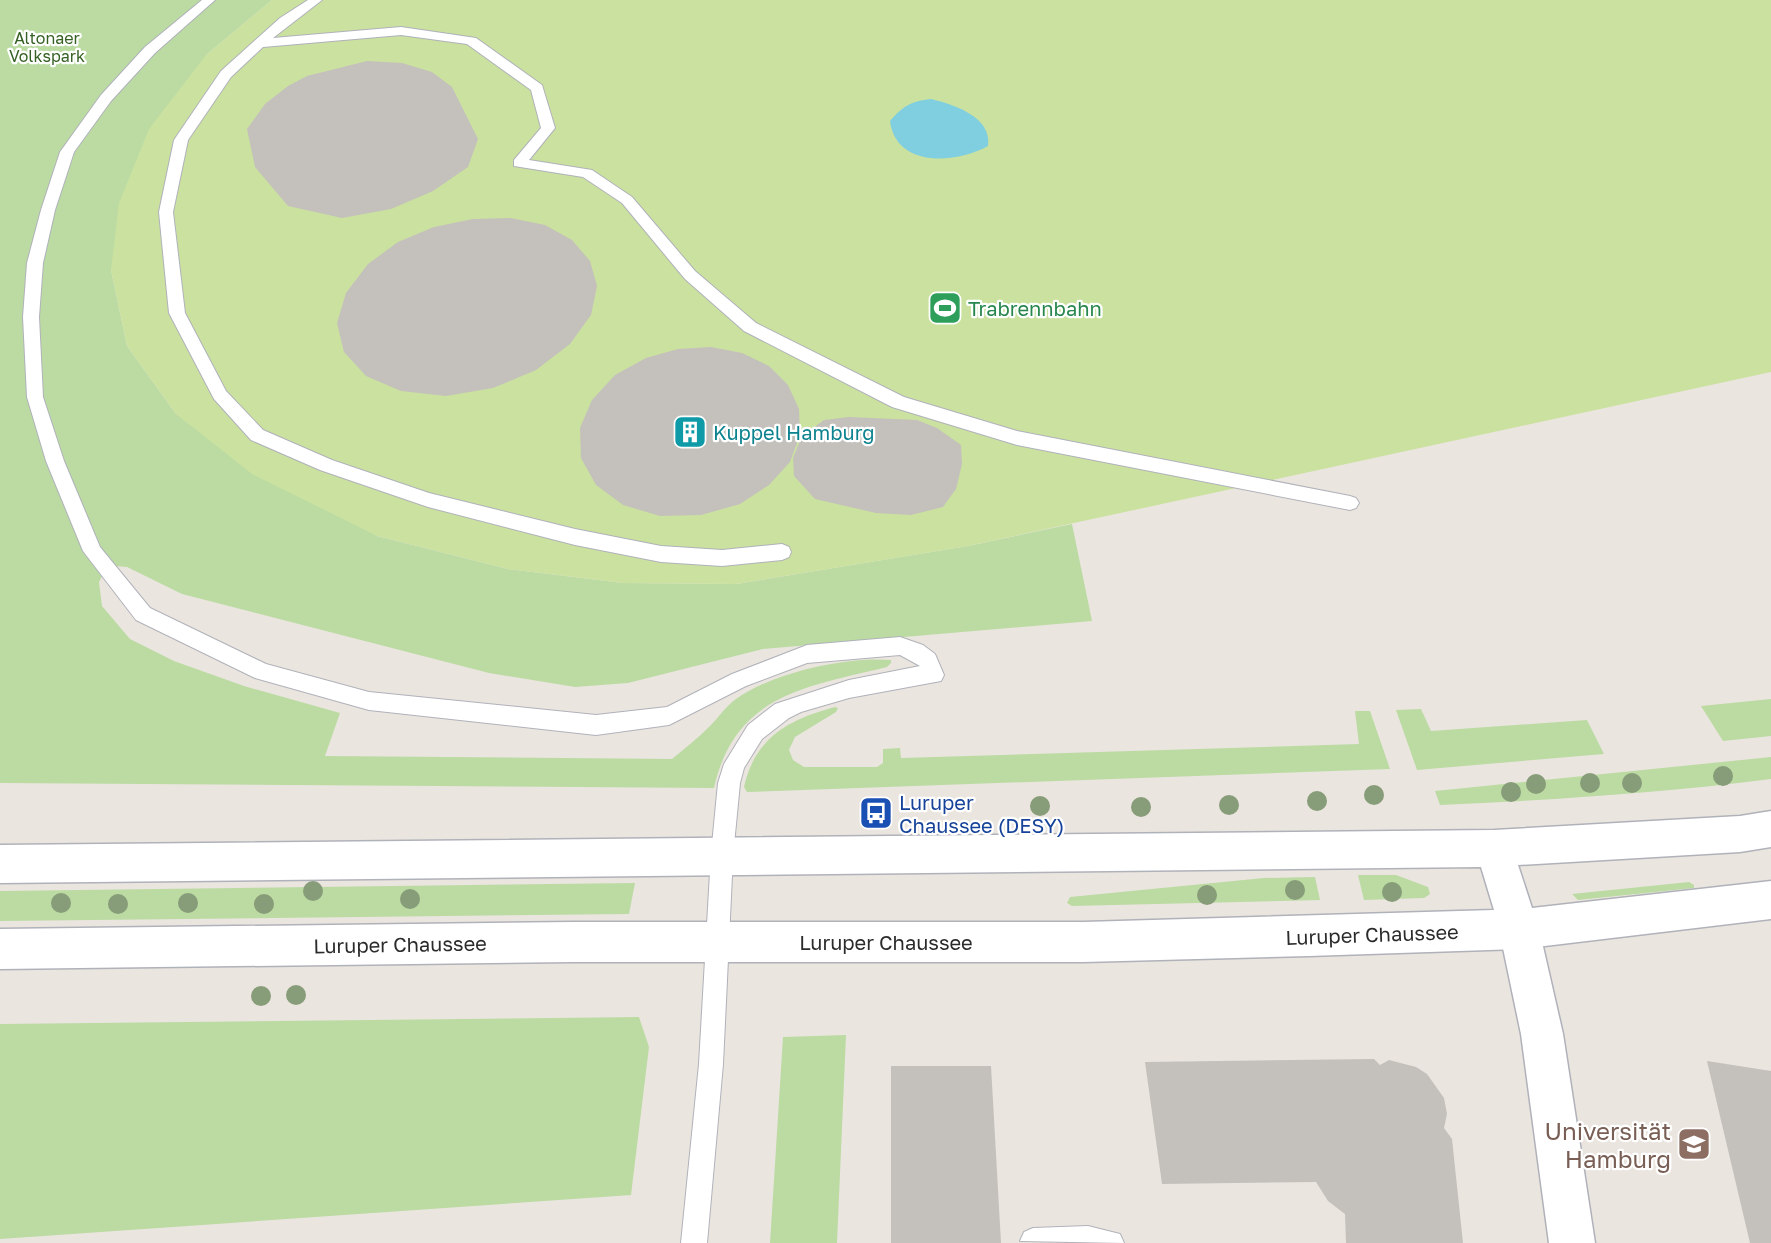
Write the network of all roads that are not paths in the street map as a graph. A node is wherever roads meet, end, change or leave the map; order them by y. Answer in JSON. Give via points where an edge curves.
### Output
{"nodes":[{"id":1,"x":209,"y":0,"type":"edge"},
{"id":2,"x":316,"y":0,"type":"edge"},
{"id":3,"x":261,"y":43,"type":"junction"},
{"id":4,"x":1350,"y":503,"type":"dead end"},
{"id":5,"x":782,"y":552,"type":"dead end"},
{"id":6,"x":1771,"y":830,"type":"edge"},
{"id":7,"x":1494,"y":848,"type":"junction"},
{"id":8,"x":722,"y":855,"type":"junction"},
{"id":9,"x":0,"y":864,"type":"edge"},
{"id":10,"x":1771,"y":900,"type":"edge"},
{"id":11,"x":1519,"y":929,"type":"junction"},
{"id":12,"x":717,"y":942,"type":"junction"},
{"id":13,"x":0,"y":949,"type":"edge"},
{"id":14,"x":1034,"y":1241,"type":"dead end"},
{"id":15,"x":694,"y":1243,"type":"edge"},
{"id":16,"x":1111,"y":1243,"type":"edge"},
{"id":17,"x":1572,"y":1243,"type":"edge"}],
"edges":[{"from":1,"to":8,"type":"lane","via":[[135,66],[67,152],[35,263],[31,317],[35,397],[55,461],[92,551],[143,614],[262,672],[369,701],[596,725],[669,716],[739,680],[807,654],[900,646],[928,660],[934,675],[849,688],[798,704],[755,732],[739,756],[729,783]]},
{"from":2,"to":3,"type":"lane","via":[[284,21]]},
{"from":3,"to":4,"type":"lane","via":[[401,31],[471,41],[537,88],[548,128],[519,163],[587,173],[627,200],[690,275],[750,327],[898,402],[1017,438]]},
{"from":3,"to":5,"type":"lane","via":[[226,74],[181,140],[166,212],[177,313],[220,394],[257,435],[326,465],[428,500],[574,537],[661,554],[722,558]]},
{"from":6,"to":7,"type":"main road"},
{"from":7,"to":8,"type":"main road"},
{"from":7,"to":11,"type":"main road"},
{"from":8,"to":9,"type":"main road"},
{"from":8,"to":12,"type":"lane"},
{"from":10,"to":11,"type":"main road","name":"Luruper Chaussee"},
{"from":11,"to":12,"type":"main road","name":"Luruper Chaussee","via":[[1084,942]]},
{"from":11,"to":17,"type":"main road","via":[[1542,1034]]},
{"from":12,"to":13,"type":"main road","name":"Luruper Chaussee"},
{"from":12,"to":15,"type":"lane","via":[[711,1064]]},
{"from":14,"to":16,"type":"lane","via":[[1088,1239]]}]}
